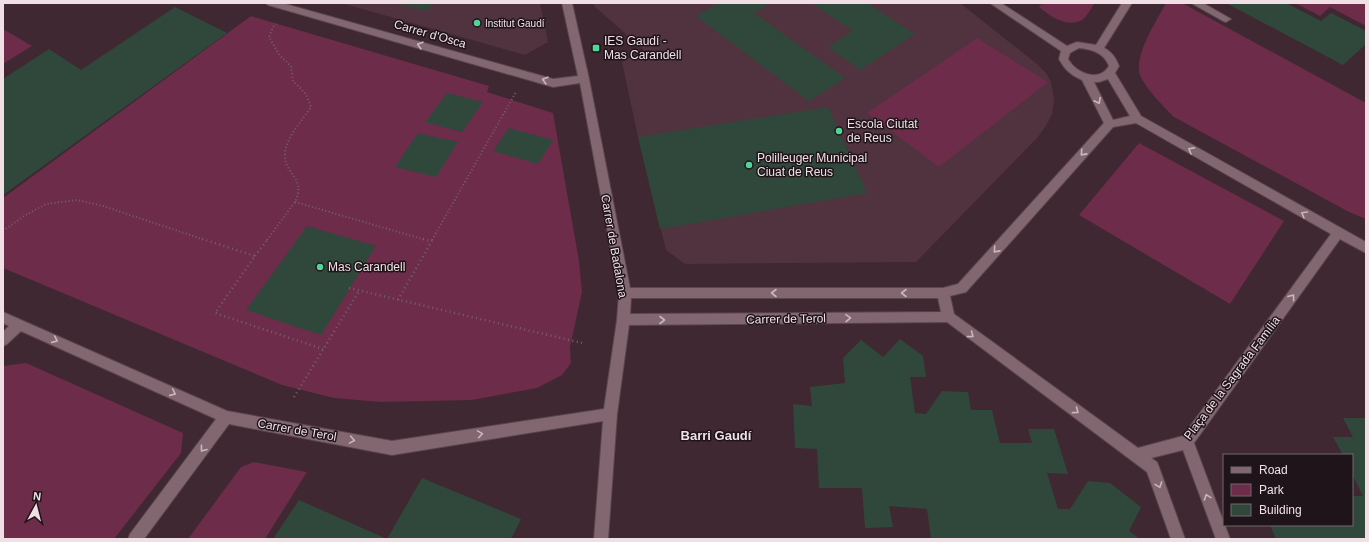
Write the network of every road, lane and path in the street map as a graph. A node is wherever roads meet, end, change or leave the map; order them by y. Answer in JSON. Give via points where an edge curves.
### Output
{"nodes":[{"id":1,"x":271,"y":3,"type":"edge"},
{"id":2,"x":567,"y":3,"type":"edge"},
{"id":3,"x":995,"y":3,"type":"edge"},
{"id":4,"x":1127,"y":3,"type":"edge"},
{"id":5,"x":1196,"y":3,"type":"edge"},
{"id":6,"x":1226,"y":19,"type":"dead end"},
{"id":7,"x":282,"y":20,"type":"dead end"},
{"id":8,"x":1098,"y":49,"type":"junction"},
{"id":9,"x":1066,"y":50,"type":"junction"},
{"id":10,"x":1110,"y":74,"type":"junction"},
{"id":11,"x":1086,"y":77,"type":"junction"},
{"id":12,"x":584,"y":78,"type":"junction"},
{"id":13,"x":517,"y":90,"type":"dead end"},
{"id":14,"x":1137,"y":119,"type":"junction"},
{"id":15,"x":1110,"y":124,"type":"junction"},
{"id":16,"x":295,"y":202,"type":"junction"},
{"id":17,"x":3,"y":231,"type":"edge"},
{"id":18,"x":1338,"y":233,"type":"junction"},
{"id":19,"x":432,"y":241,"type":"junction"},
{"id":20,"x":1366,"y":248,"type":"edge"},
{"id":21,"x":255,"y":256,"type":"junction"},
{"id":22,"x":349,"y":288,"type":"dead end"},
{"id":23,"x":358,"y":291,"type":"junction"},
{"id":24,"x":625,"y":293,"type":"junction"},
{"id":25,"x":943,"y":293,"type":"junction"},
{"id":26,"x":398,"y":300,"type":"junction"},
{"id":27,"x":3,"y":316,"type":"edge"},
{"id":28,"x":949,"y":317,"type":"junction"},
{"id":29,"x":623,"y":320,"type":"junction"},
{"id":30,"x":19,"y":324,"type":"junction"},
{"id":31,"x":3,"y":340,"type":"edge"},
{"id":32,"x":582,"y":343,"type":"dead end"},
{"id":33,"x":323,"y":349,"type":"junction"},
{"id":34,"x":294,"y":397,"type":"dead end"},
{"id":35,"x":610,"y":414,"type":"junction"},
{"id":36,"x":226,"y":417,"type":"junction"},
{"id":37,"x":1187,"y":442,"type":"junction"},
{"id":38,"x":1136,"y":455,"type":"junction"},
{"id":39,"x":135,"y":539,"type":"edge"},
{"id":40,"x":601,"y":539,"type":"edge"},
{"id":41,"x":1178,"y":539,"type":"edge"},
{"id":42,"x":1223,"y":539,"type":"edge"}],
"edges":[{"from":12,"to":1,"type":"street","name":"Carrer d'Osca","one_way":true,"via":[[553,82]]},
{"from":2,"to":12,"type":"street","name":"Carrer de Badalona"},
{"from":3,"to":9,"type":"street"},
{"from":4,"to":8,"type":"street"},
{"from":5,"to":6,"type":"street"},
{"from":7,"to":16,"type":"path","via":[[273,26],[269,37],[280,56],[291,66],[293,81],[306,94],[311,107],[285,153],[286,163],[299,186]]},
{"from":8,"to":9,"type":"street","via":[[1077,45]]},
{"from":8,"to":10,"type":"street","via":[[1113,61],[1114,66]]},
{"from":9,"to":11,"type":"street","via":[[1063,60],[1066,65]]},
{"from":10,"to":11,"type":"street","via":[[1100,78]]},
{"from":10,"to":14,"type":"street"},
{"from":11,"to":15,"type":"street","one_way":true},
{"from":12,"to":24,"type":"street","name":"Carrer de Badalona"},
{"from":13,"to":19,"type":"path"},
{"from":14,"to":15,"type":"street"},
{"from":18,"to":14,"type":"street","one_way":true},
{"from":15,"to":25,"type":"street","one_way":true,"via":[[962,288]]},
{"from":16,"to":19,"type":"path"},
{"from":16,"to":21,"type":"path"},
{"from":17,"to":21,"type":"path","via":[[46,204],[77,200],[103,206]]},
{"from":18,"to":20,"type":"street"},
{"from":37,"to":18,"type":"street","name":"Plaça de la Sagrada Família","one_way":true},
{"from":19,"to":26,"type":"path"},
{"from":21,"to":33,"type":"path","via":[[215,313]]},
{"from":22,"to":23,"type":"path"},
{"from":23,"to":26,"type":"path"},
{"from":23,"to":33,"type":"path"},
{"from":25,"to":24,"type":"street","one_way":true},
{"from":24,"to":29,"type":"street","name":"Carrer de Badalona"},
{"from":25,"to":28,"type":"street"},
{"from":26,"to":32,"type":"path"},
{"from":27,"to":30,"type":"street","name":"Carrer de Terol"},
{"from":29,"to":28,"type":"street","name":"Carrer de Terol","one_way":true},
{"from":28,"to":38,"type":"street","one_way":true},
{"from":29,"to":35,"type":"street","name":"Carrer de Badalona"},
{"from":30,"to":31,"type":"street"},
{"from":30,"to":36,"type":"street","name":"Carrer de Terol","one_way":true},
{"from":33,"to":34,"type":"path"},
{"from":36,"to":35,"type":"street","name":"Carrer de Terol","one_way":true,"via":[[392,448]]},
{"from":35,"to":40,"type":"street","name":"Carrer de Badalona"},
{"from":36,"to":39,"type":"street","one_way":true},
{"from":37,"to":38,"type":"street","name":"Plaça de la Sagrada Família"},
{"from":42,"to":37,"type":"street","one_way":true},
{"from":38,"to":41,"type":"street","one_way":true,"via":[[1152,467]]}]}
